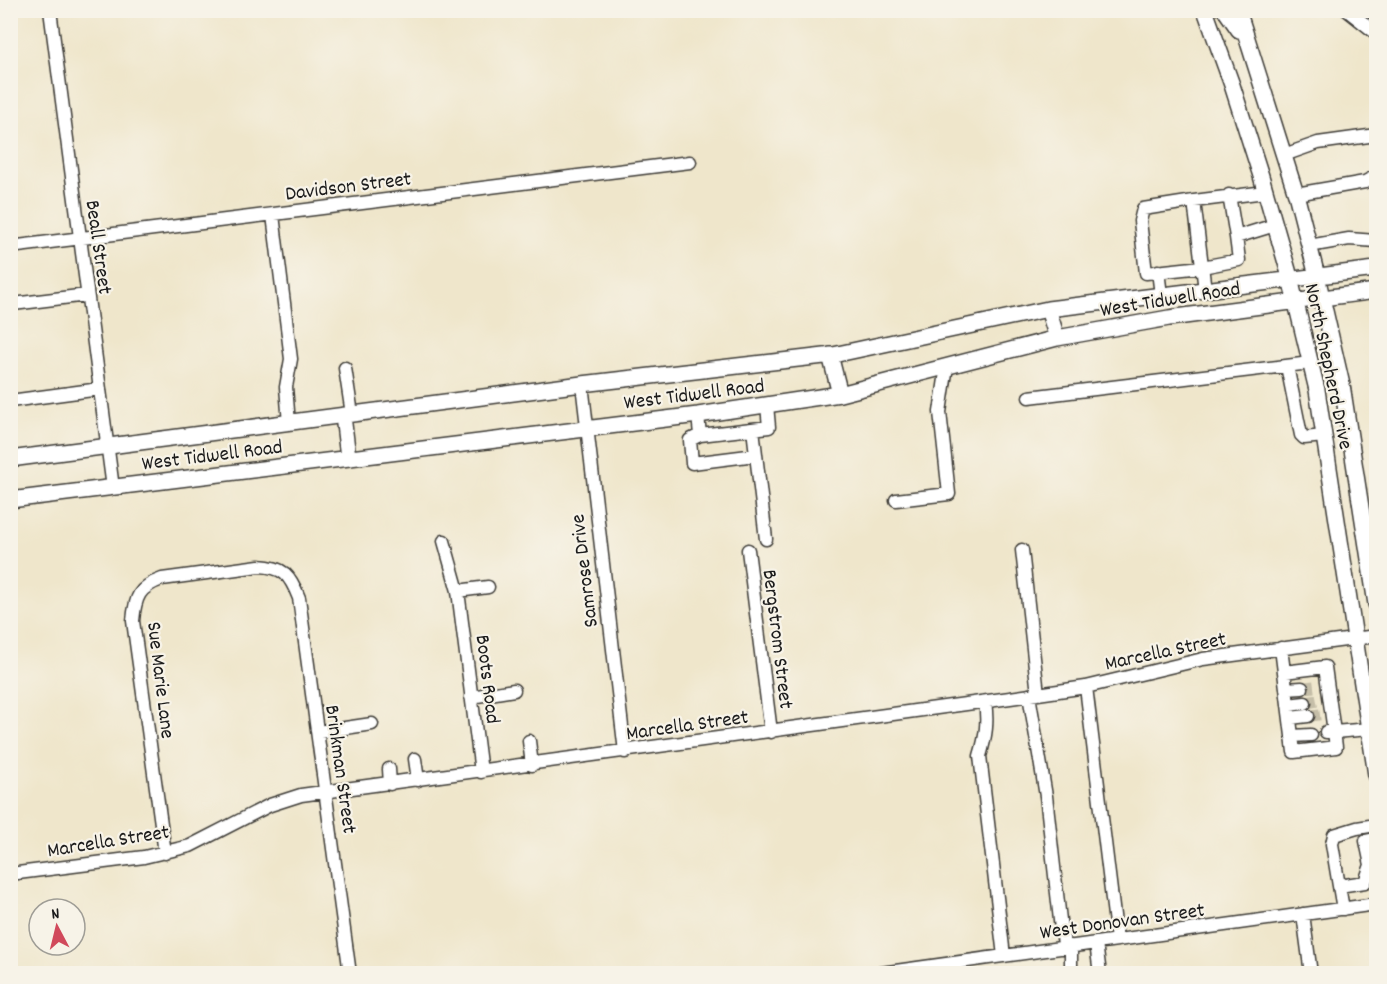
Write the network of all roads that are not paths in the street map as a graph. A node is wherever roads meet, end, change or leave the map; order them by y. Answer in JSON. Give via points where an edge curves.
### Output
{"nodes":[{"id":1,"x":50,"y":10,"type":"edge"},
{"id":2,"x":1205,"y":10,"type":"edge"},
{"id":3,"x":1225,"y":10,"type":"edge"},
{"id":4,"x":1238,"y":10,"type":"edge"},
{"id":5,"x":1347,"y":10,"type":"edge"},
{"id":6,"x":1377,"y":33,"type":"edge"},
{"id":7,"x":1247,"y":40,"type":"junction"},
{"id":8,"x":1377,"y":135,"type":"edge"},
{"id":9,"x":1284,"y":155,"type":"junction"},
{"id":10,"x":690,"y":162,"type":"dead end"},
{"id":11,"x":1372,"y":181,"type":"edge"},
{"id":12,"x":1265,"y":192,"type":"junction"},
{"id":13,"x":1296,"y":194,"type":"junction"},
{"id":14,"x":1229,"y":195,"type":"junction"},
{"id":15,"x":1194,"y":201,"type":"junction"},
{"id":16,"x":273,"y":214,"type":"junction"},
{"id":17,"x":1275,"y":225,"type":"junction"},
{"id":18,"x":1236,"y":237,"type":"junction"},
{"id":19,"x":80,"y":239,"type":"junction"},
{"id":20,"x":1377,"y":241,"type":"edge"},
{"id":21,"x":1310,"y":246,"type":"junction"},
{"id":22,"x":10,"y":247,"type":"edge"},
{"id":23,"x":1202,"y":267,"type":"junction"},
{"id":24,"x":1377,"y":269,"type":"edge"},
{"id":25,"x":1158,"y":271,"type":"junction"},
{"id":26,"x":1317,"y":276,"type":"junction"},
{"id":27,"x":1290,"y":280,"type":"junction"},
{"id":28,"x":1205,"y":290,"type":"junction"},
{"id":29,"x":1377,"y":291,"type":"edge"},
{"id":30,"x":87,"y":294,"type":"junction"},
{"id":31,"x":1161,"y":295,"type":"junction"},
{"id":32,"x":1322,"y":298,"type":"junction"},
{"id":33,"x":1294,"y":302,"type":"junction"},
{"id":34,"x":13,"y":304,"type":"dead end"},
{"id":35,"x":1048,"y":309,"type":"junction"},
{"id":36,"x":1057,"y":338,"type":"junction"},
{"id":37,"x":830,"y":355,"type":"junction"},
{"id":38,"x":1310,"y":363,"type":"junction"},
{"id":39,"x":947,"y":366,"type":"junction"},
{"id":40,"x":1287,"y":366,"type":"junction"},
{"id":41,"x":345,"y":368,"type":"dead end"},
{"id":42,"x":582,"y":384,"type":"junction"},
{"id":43,"x":100,"y":390,"type":"junction"},
{"id":44,"x":840,"y":394,"type":"junction"},
{"id":45,"x":1029,"y":397,"type":"dead end"},
{"id":46,"x":10,"y":401,"type":"edge"},
{"id":47,"x":766,"y":405,"type":"junction"},
{"id":48,"x":347,"y":415,"type":"junction"},
{"id":49,"x":698,"y":415,"type":"junction"},
{"id":50,"x":289,"y":423,"type":"junction"},
{"id":51,"x":586,"y":428,"type":"junction"},
{"id":52,"x":753,"y":429,"type":"junction"},
{"id":53,"x":700,"y":435,"type":"junction"},
{"id":54,"x":1324,"y":436,"type":"junction"},
{"id":55,"x":108,"y":447,"type":"junction"},
{"id":56,"x":756,"y":455,"type":"junction"},
{"id":57,"x":348,"y":457,"type":"junction"},
{"id":58,"x":10,"y":459,"type":"edge"},
{"id":59,"x":113,"y":488,"type":"junction"},
{"id":60,"x":10,"y":500,"type":"edge"},
{"id":61,"x":896,"y":500,"type":"dead end"},
{"id":62,"x":765,"y":540,"type":"dead end"},
{"id":63,"x":444,"y":541,"type":"dead end"},
{"id":64,"x":748,"y":550,"type":"dead end"},
{"id":65,"x":1022,"y":550,"type":"dead end"},
{"id":66,"x":286,"y":573,"type":"joint"},
{"id":67,"x":488,"y":587,"type":"dead end"},
{"id":68,"x":458,"y":591,"type":"junction"},
{"id":69,"x":1377,"y":604,"type":"edge"},
{"id":70,"x":1377,"y":636,"type":"edge"},
{"id":71,"x":1357,"y":638,"type":"junction"},
{"id":72,"x":1281,"y":648,"type":"junction"},
{"id":73,"x":1284,"y":672,"type":"junction"},
{"id":74,"x":1086,"y":687,"type":"junction"},
{"id":75,"x":1302,"y":688,"type":"tunnel mouth"},
{"id":76,"x":1286,"y":689,"type":"junction"},
{"id":77,"x":514,"y":690,"type":"dead end"},
{"id":78,"x":1033,"y":695,"type":"junction"},
{"id":79,"x":471,"y":697,"type":"junction"},
{"id":80,"x":985,"y":702,"type":"junction"},
{"id":81,"x":1305,"y":702,"type":"tunnel mouth"},
{"id":82,"x":1288,"y":705,"type":"junction"},
{"id":83,"x":1308,"y":716,"type":"tunnel mouth"},
{"id":84,"x":1290,"y":718,"type":"junction"},
{"id":85,"x":372,"y":724,"type":"dead end"},
{"id":86,"x":1370,"y":729,"type":"junction"},
{"id":87,"x":318,"y":732,"type":"junction"},
{"id":88,"x":771,"y":732,"type":"junction"},
{"id":89,"x":1330,"y":732,"type":"junction"},
{"id":90,"x":1311,"y":735,"type":"dead end"},
{"id":91,"x":1292,"y":736,"type":"junction"},
{"id":92,"x":529,"y":741,"type":"dead end"},
{"id":93,"x":625,"y":752,"type":"junction"},
{"id":94,"x":415,"y":759,"type":"dead end"},
{"id":95,"x":532,"y":765,"type":"junction"},
{"id":96,"x":389,"y":769,"type":"dead end"},
{"id":97,"x":481,"y":772,"type":"junction"},
{"id":98,"x":1377,"y":775,"type":"edge"},
{"id":99,"x":418,"y":780,"type":"junction"},
{"id":100,"x":390,"y":784,"type":"junction"},
{"id":101,"x":326,"y":792,"type":"junction"},
{"id":102,"x":1377,"y":825,"type":"edge"},
{"id":103,"x":1377,"y":839,"type":"edge"},
{"id":104,"x":165,"y":853,"type":"junction"},
{"id":105,"x":1374,"y":865,"type":"edge"},
{"id":106,"x":10,"y":874,"type":"edge"},
{"id":107,"x":1340,"y":886,"type":"junction"},
{"id":108,"x":1377,"y":904,"type":"edge"},
{"id":109,"x":1343,"y":909,"type":"junction"},
{"id":110,"x":1304,"y":914,"type":"junction"},
{"id":111,"x":1117,"y":940,"type":"junction"},
{"id":112,"x":1096,"y":943,"type":"junction"},
{"id":113,"x":1068,"y":947,"type":"junction"},
{"id":114,"x":1004,"y":956,"type":"junction"},
{"id":115,"x":892,"y":972,"type":"edge"},
{"id":116,"x":350,"y":974,"type":"edge"},
{"id":117,"x":873,"y":974,"type":"edge"},
{"id":118,"x":1071,"y":974,"type":"edge"},
{"id":119,"x":1100,"y":974,"type":"edge"},
{"id":120,"x":1311,"y":974,"type":"edge"}],
"edges":[{"from":1,"to":19,"type":"street","name":"Beall Street"},
{"from":2,"to":12,"type":"main road","name":"North Shepherd Drive"},
{"from":3,"to":7,"type":"main road"},
{"from":4,"to":7,"type":"main road","name":"North Shepherd Drive"},
{"from":5,"to":6,"type":"street"},
{"from":7,"to":9,"type":"main road","name":"North Shepherd Drive"},
{"from":8,"to":9,"type":"street","via":[[1318,142]]},
{"from":9,"to":13,"type":"main road","name":"North Shepherd Drive"},
{"from":10,"to":16,"type":"street","name":"Davidson Street"},
{"from":11,"to":13,"type":"street"},
{"from":12,"to":14,"type":"street"},
{"from":12,"to":17,"type":"main road","name":"North Shepherd Drive"},
{"from":13,"to":21,"type":"main road","name":"North Shepherd Drive"},
{"from":14,"to":15,"type":"street"},
{"from":14,"to":18,"type":"street"},
{"from":15,"to":23,"type":"street"},
{"from":15,"to":25,"type":"street","via":[[1143,209],[1140,221],[1146,273]]},
{"from":16,"to":19,"type":"street","name":"Davidson Street"},
{"from":16,"to":50,"type":"street","via":[[291,359],[286,387]]},
{"from":17,"to":18,"type":"street"},
{"from":17,"to":27,"type":"main road","name":"North Shepherd Drive"},
{"from":18,"to":23,"type":"street","via":[[1239,260]]},
{"from":19,"to":22,"type":"street","name":"Davidson Street"},
{"from":19,"to":30,"type":"street","name":"Beall Street"},
{"from":20,"to":21,"type":"street","via":[[1349,238]]},
{"from":21,"to":26,"type":"main road","name":"North Shepherd Drive"},
{"from":23,"to":25,"type":"street"},
{"from":23,"to":28,"type":"street"},
{"from":24,"to":26,"type":"main road","name":"West Tidwell Road"},
{"from":25,"to":31,"type":"street"},
{"from":26,"to":27,"type":"main road","name":"West Tidwell Road"},
{"from":26,"to":32,"type":"main road","name":"North Shepherd Drive"},
{"from":27,"to":28,"type":"main road","name":"West Tidwell Road"},
{"from":27,"to":33,"type":"main road","name":"North Shepherd Drive"},
{"from":28,"to":31,"type":"main road","name":"West Tidwell Road"},
{"from":29,"to":32,"type":"main road","name":"West Tidwell Road"},
{"from":30,"to":34,"type":"street"},
{"from":30,"to":43,"type":"street","name":"Beall Street"},
{"from":31,"to":35,"type":"main road","name":"West Tidwell Road"},
{"from":32,"to":33,"type":"main road","name":"West Tidwell Road"},
{"from":32,"to":69,"type":"main road","name":"North Shepherd Drive","via":[[1342,385]]},
{"from":33,"to":36,"type":"main road","name":"West Tidwell Road"},
{"from":33,"to":38,"type":"main road","name":"North Shepherd Drive"},
{"from":35,"to":36,"type":"main road"},
{"from":35,"to":37,"type":"main road","name":"West Tidwell Road"},
{"from":36,"to":39,"type":"main road","name":"West Tidwell Road"},
{"from":37,"to":42,"type":"main road","name":"West Tidwell Road"},
{"from":37,"to":44,"type":"main road"},
{"from":38,"to":40,"type":"street"},
{"from":38,"to":54,"type":"main road","name":"North Shepherd Drive"},
{"from":39,"to":44,"type":"main road","name":"West Tidwell Road"},
{"from":39,"to":61,"type":"street","via":[[940,412],[949,494]]},
{"from":40,"to":45,"type":"street"},
{"from":40,"to":54,"type":"street","via":[[1301,435]]},
{"from":41,"to":48,"type":"street"},
{"from":42,"to":48,"type":"main road","name":"West Tidwell Road"},
{"from":42,"to":51,"type":"street","name":"Samrose Drive"},
{"from":43,"to":46,"type":"street"},
{"from":43,"to":55,"type":"street","name":"Beall Street"},
{"from":44,"to":47,"type":"main road","name":"West Tidwell Road"},
{"from":47,"to":49,"type":"main road","name":"West Tidwell Road"},
{"from":47,"to":52,"type":"street","via":[[769,427]]},
{"from":48,"to":50,"type":"main road","name":"West Tidwell Road"},
{"from":48,"to":57,"type":"main road"},
{"from":49,"to":51,"type":"main road","name":"West Tidwell Road"},
{"from":49,"to":53,"type":"street"},
{"from":50,"to":55,"type":"main road","name":"West Tidwell Road"},
{"from":51,"to":57,"type":"main road","name":"West Tidwell Road"},
{"from":51,"to":93,"type":"street","name":"Samrose Drive"},
{"from":52,"to":53,"type":"street"},
{"from":52,"to":56,"type":"street"},
{"from":53,"to":56,"type":"street","via":[[690,440],[692,463]]},
{"from":54,"to":71,"type":"main road","name":"North Shepherd Drive"},
{"from":55,"to":58,"type":"main road","name":"West Tidwell Road"},
{"from":55,"to":59,"type":"street","name":"Beall Street"},
{"from":56,"to":62,"type":"street"},
{"from":57,"to":59,"type":"main road","name":"West Tidwell Road"},
{"from":59,"to":60,"type":"main road","name":"West Tidwell Road"},
{"from":63,"to":68,"type":"street","name":"Boots Road"},
{"from":64,"to":88,"type":"street","name":"Bergstrom Street"},
{"from":65,"to":78,"type":"street"},
{"from":66,"to":87,"type":"street","name":"Brinkman Street","via":[[299,598]]},
{"from":66,"to":104,"type":"street","name":"Sue Marie Lane","via":[[259,566],[162,579],[148,584],[139,594],[133,621]]},
{"from":67,"to":68,"type":"street"},
{"from":68,"to":79,"type":"street","name":"Boots Road"},
{"from":70,"to":71,"type":"street","name":"Marcella Street"},
{"from":71,"to":72,"type":"street","name":"Marcella Street"},
{"from":71,"to":86,"type":"main road","name":"North Shepherd Drive"},
{"from":72,"to":73,"type":"street"},
{"from":72,"to":74,"type":"street","name":"Marcella Street","via":[[1203,659]]},
{"from":73,"to":76,"type":"street"},
{"from":73,"to":89,"type":"street","via":[[1325,666],[1323,685]]},
{"from":74,"to":78,"type":"street","name":"Marcella Street"},
{"from":74,"to":111,"type":"street"},
{"from":75,"to":76,"type":"street"},
{"from":76,"to":82,"type":"street"},
{"from":77,"to":79,"type":"street"},
{"from":78,"to":80,"type":"street","name":"Marcella Street"},
{"from":78,"to":113,"type":"street","via":[[1057,894]]},
{"from":79,"to":97,"type":"street","name":"Boots Road"},
{"from":80,"to":88,"type":"street","name":"Marcella Street"},
{"from":80,"to":114,"type":"street","via":[[988,721],[980,756]]},
{"from":81,"to":82,"type":"street"},
{"from":82,"to":84,"type":"street"},
{"from":83,"to":84,"type":"street"},
{"from":84,"to":91,"type":"street"},
{"from":85,"to":87,"type":"street"},
{"from":86,"to":89,"type":"street"},
{"from":86,"to":98,"type":"main road","name":"North Shepherd Drive"},
{"from":87,"to":101,"type":"street","name":"Brinkman Street"},
{"from":88,"to":93,"type":"street","name":"Marcella Street"},
{"from":89,"to":91,"type":"street","via":[[1336,747],[1294,752]]},
{"from":90,"to":91,"type":"street"},
{"from":92,"to":95,"type":"street"},
{"from":93,"to":95,"type":"street","name":"Marcella Street"},
{"from":94,"to":99,"type":"street"},
{"from":95,"to":97,"type":"street","name":"Marcella Street"},
{"from":96,"to":100,"type":"street"},
{"from":97,"to":99,"type":"street","name":"Marcella Street"},
{"from":99,"to":100,"type":"street","name":"Marcella Street"},
{"from":100,"to":101,"type":"street","name":"Marcella Street"},
{"from":101,"to":104,"type":"street","name":"Marcella Street","via":[[270,805],[190,846]]},
{"from":101,"to":116,"type":"street","name":"Brinkman Street"},
{"from":102,"to":107,"type":"street","via":[[1334,835],[1332,844]]},
{"from":103,"to":105,"type":"street","via":[[1366,841]]},
{"from":104,"to":106,"type":"street","name":"Marcella Street"},
{"from":105,"to":107,"type":"street","via":[[1365,882]]},
{"from":107,"to":109,"type":"street"},
{"from":108,"to":109,"type":"street","name":"West Donovan Street"},
{"from":109,"to":110,"type":"street","name":"West Donovan Street"},
{"from":110,"to":111,"type":"street","name":"West Donovan Street"},
{"from":110,"to":120,"type":"street"},
{"from":111,"to":112,"type":"street","name":"West Donovan Street"},
{"from":112,"to":113,"type":"street","name":"West Donovan Street"},
{"from":112,"to":119,"type":"street"},
{"from":113,"to":114,"type":"street","name":"West Donovan Street"},
{"from":113,"to":118,"type":"street"},
{"from":114,"to":115,"type":"street","name":"West Donovan Street"},
{"from":115,"to":117,"type":"street","name":"West Donovan Street"}]}
